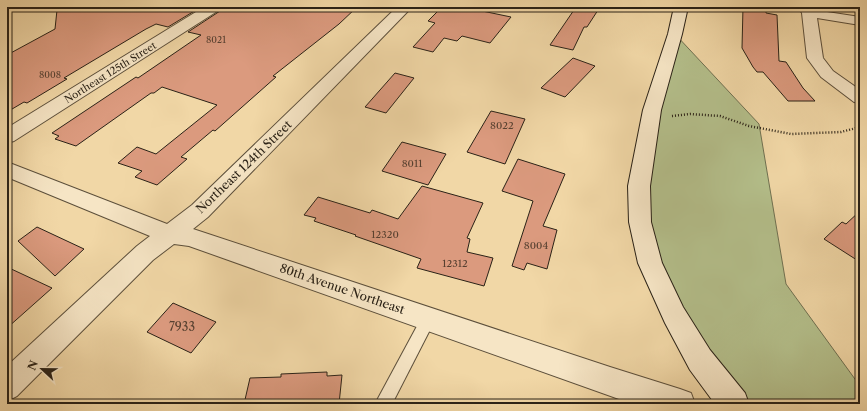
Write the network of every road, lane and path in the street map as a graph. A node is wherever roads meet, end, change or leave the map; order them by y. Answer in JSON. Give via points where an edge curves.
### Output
{"nodes":[{"id":1,"x":214,"y":7,"type":"edge"},
{"id":2,"x":405,"y":7,"type":"edge"},
{"id":3,"x":681,"y":7,"type":"edge"},
{"id":4,"x":807,"y":10,"type":"edge"},
{"id":5,"x":860,"y":21,"type":"edge"},
{"id":6,"x":860,"y":98,"type":"edge"},
{"id":7,"x":652,"y":110,"type":"junction"},
{"id":8,"x":860,"y":127,"type":"edge"},
{"id":9,"x":7,"y":138,"type":"edge"},
{"id":10,"x":7,"y":169,"type":"edge"},
{"id":11,"x":168,"y":234,"type":"junction"},
{"id":12,"x":428,"y":320,"type":"junction"},
{"id":13,"x":7,"y":386,"type":"edge"},
{"id":14,"x":383,"y":404,"type":"edge"},
{"id":15,"x":680,"y":404,"type":"edge"},
{"id":16,"x":734,"y":404,"type":"edge"}],
"edges":[{"from":1,"to":9,"type":"street","name":"Northeast 125th Street"},
{"from":2,"to":11,"type":"street","name":"Northeast 124th Street","via":[[200,211]]},
{"from":3,"to":7,"type":"street"},
{"from":4,"to":5,"type":"street"},
{"from":4,"to":6,"type":"street","via":[[815,58],[827,74]]},
{"from":7,"to":8,"type":"path","via":[[675,116],[720,116],[749,126],[791,134],[841,132]]},
{"from":7,"to":16,"type":"street","via":[[639,186],[640,222],[650,263],[674,315],[700,360]]},
{"from":10,"to":11,"type":"street","name":"80th Avenue Northeast"},
{"from":11,"to":12,"type":"street","name":"80th Avenue Northeast","via":[[190,237]]},
{"from":11,"to":13,"type":"street","name":"Northeast 124th Street"},
{"from":12,"to":14,"type":"lane"},
{"from":12,"to":15,"type":"street","name":"80th Avenue Northeast"}]}
